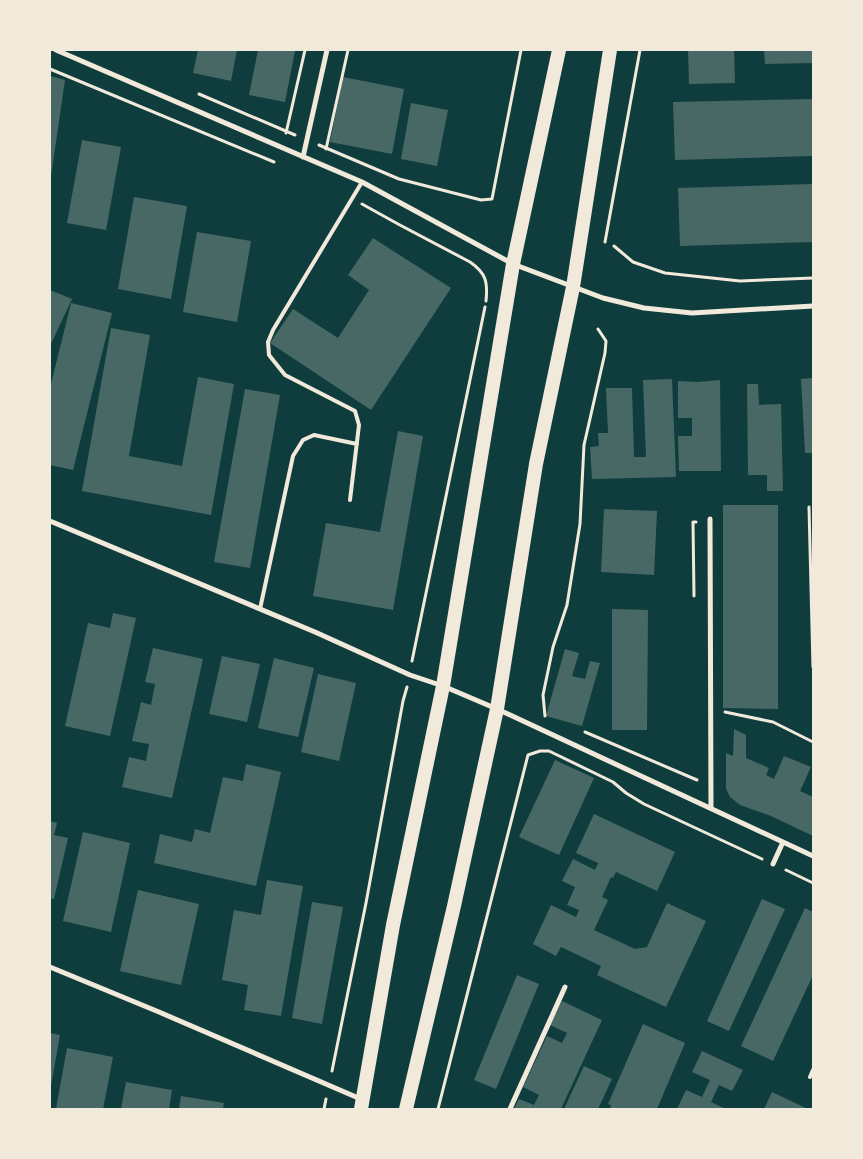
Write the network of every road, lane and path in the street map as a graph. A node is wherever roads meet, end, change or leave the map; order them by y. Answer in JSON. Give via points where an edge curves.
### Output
{"nodes":[{"id":1,"x":56,"y":50,"type":"edge"},
{"id":2,"x":305,"y":50,"type":"edge"},
{"id":3,"x":327,"y":50,"type":"edge"},
{"id":4,"x":348,"y":50,"type":"edge"},
{"id":5,"x":521,"y":50,"type":"edge"},
{"id":6,"x":559,"y":50,"type":"edge"},
{"id":7,"x":610,"y":50,"type":"edge"},
{"id":8,"x":640,"y":50,"type":"edge"},
{"id":9,"x":50,"y":70,"type":"edge"},
{"id":10,"x":192,"y":91,"type":"dead end"},
{"id":11,"x":287,"y":131,"type":"junction"},
{"id":12,"x":307,"y":140,"type":"junction"},
{"id":13,"x":283,"y":148,"type":"junction"},
{"id":14,"x":326,"y":148,"type":"junction"},
{"id":15,"x":303,"y":157,"type":"junction"},
{"id":16,"x":280,"y":164,"type":"dead end"},
{"id":17,"x":322,"y":165,"type":"junction"},
{"id":18,"x":362,"y":182,"type":"junction"},
{"id":19,"x":353,"y":198,"type":"junction"},
{"id":20,"x":605,"y":242,"type":"dead end"},
{"id":21,"x":614,"y":246,"type":"dead end"},
{"id":22,"x":514,"y":264,"type":"junction"},
{"id":23,"x":813,"y":278,"type":"edge"},
{"id":24,"x":574,"y":287,"type":"junction"},
{"id":25,"x":813,"y":306,"type":"edge"},
{"id":26,"x":598,"y":329,"type":"dead end"},
{"id":27,"x":357,"y":444,"type":"junction"},
{"id":28,"x":350,"y":500,"type":"dead end"},
{"id":29,"x":809,"y":508,"type":"dead end"},
{"id":30,"x":710,"y":520,"type":"dead end"},
{"id":31,"x":50,"y":521,"type":"edge"},
{"id":32,"x":260,"y":609,"type":"junction"},
{"id":33,"x":414,"y":650,"type":"dead end"},
{"id":34,"x":813,"y":668,"type":"edge"},
{"id":35,"x":443,"y":686,"type":"junction"},
{"id":36,"x":402,"y":701,"type":"dead end"},
{"id":37,"x":497,"y":709,"type":"junction"},
{"id":38,"x":725,"y":712,"type":"dead end"},
{"id":39,"x":547,"y":719,"type":"dead end"},
{"id":40,"x":584,"y":732,"type":"dead end"},
{"id":41,"x":813,"y":742,"type":"edge"},
{"id":42,"x":711,"y":790,"type":"junction"},
{"id":43,"x":711,"y":808,"type":"junction"},
{"id":44,"x":783,"y":842,"type":"junction"},
{"id":45,"x":813,"y":856,"type":"edge"},
{"id":46,"x":773,"y":864,"type":"junction"},
{"id":47,"x":813,"y":883,"type":"edge"},
{"id":48,"x":50,"y":967,"type":"edge"},
{"id":49,"x":566,"y":987,"type":"dead end"},
{"id":50,"x":813,"y":1070,"type":"edge"},
{"id":51,"x":810,"y":1078,"type":"dead end"},
{"id":52,"x":329,"y":1085,"type":"junction"},
{"id":53,"x":362,"y":1104,"type":"edge"},
{"id":54,"x":406,"y":1109,"type":"edge"},
{"id":55,"x":438,"y":1109,"type":"edge"},
{"id":56,"x":510,"y":1109,"type":"edge"}],
"edges":[{"from":1,"to":13,"type":"street"},
{"from":2,"to":11,"type":"path"},
{"from":3,"to":12,"type":"street"},
{"from":4,"to":14,"type":"path"},
{"from":5,"to":14,"type":"path","via":[[492,199],[481,200],[399,179]]},
{"from":6,"to":22,"type":"highway"},
{"from":7,"to":24,"type":"highway"},
{"from":8,"to":20,"type":"path"},
{"from":9,"to":16,"type":"path"},
{"from":10,"to":11,"type":"path"},
{"from":11,"to":12,"type":"path"},
{"from":11,"to":13,"type":"path"},
{"from":12,"to":14,"type":"path"},
{"from":12,"to":15,"type":"street"},
{"from":13,"to":15,"type":"street"},
{"from":14,"to":17,"type":"path"},
{"from":15,"to":17,"type":"street"},
{"from":17,"to":18,"type":"street"},
{"from":18,"to":19,"type":"lane"},
{"from":18,"to":22,"type":"street"},
{"from":19,"to":27,"type":"lane","via":[[268,342],[269,355],[285,375],[355,411],[360,425]]},
{"from":19,"to":33,"type":"path","via":[[470,262],[480,269],[486,281],[487,299]]},
{"from":21,"to":23,"type":"path","via":[[633,262],[665,273],[740,281]]},
{"from":22,"to":24,"type":"street"},
{"from":22,"to":35,"type":"highway"},
{"from":24,"to":25,"type":"street","via":[[644,308],[692,313]]},
{"from":24,"to":37,"type":"highway","via":[[536,464]]},
{"from":26,"to":39,"type":"path","via":[[606,341],[605,353],[584,445],[580,524],[567,605],[543,694]]},
{"from":27,"to":28,"type":"lane"},
{"from":27,"to":32,"type":"lane","via":[[314,435],[303,440],[293,456]]},
{"from":29,"to":34,"type":"path"},
{"from":30,"to":42,"type":"street"},
{"from":31,"to":32,"type":"street"},
{"from":32,"to":35,"type":"street","via":[[410,675]]},
{"from":35,"to":37,"type":"street"},
{"from":35,"to":53,"type":"highway","via":[[393,925]]},
{"from":36,"to":52,"type":"path"},
{"from":37,"to":43,"type":"street"},
{"from":37,"to":54,"type":"highway"},
{"from":38,"to":41,"type":"path","via":[[773,722]]},
{"from":40,"to":42,"type":"path","via":[[696,779]]},
{"from":42,"to":43,"type":"street"},
{"from":43,"to":44,"type":"street"},
{"from":44,"to":45,"type":"street"},
{"from":44,"to":46,"type":"street"},
{"from":46,"to":47,"type":"path"},
{"from":46,"to":55,"type":"path","via":[[644,804],[613,782],[549,751],[528,755]]},
{"from":48,"to":52,"type":"street"},
{"from":49,"to":56,"type":"street"},
{"from":50,"to":51,"type":"lane"},
{"from":52,"to":53,"type":"street"}]}
